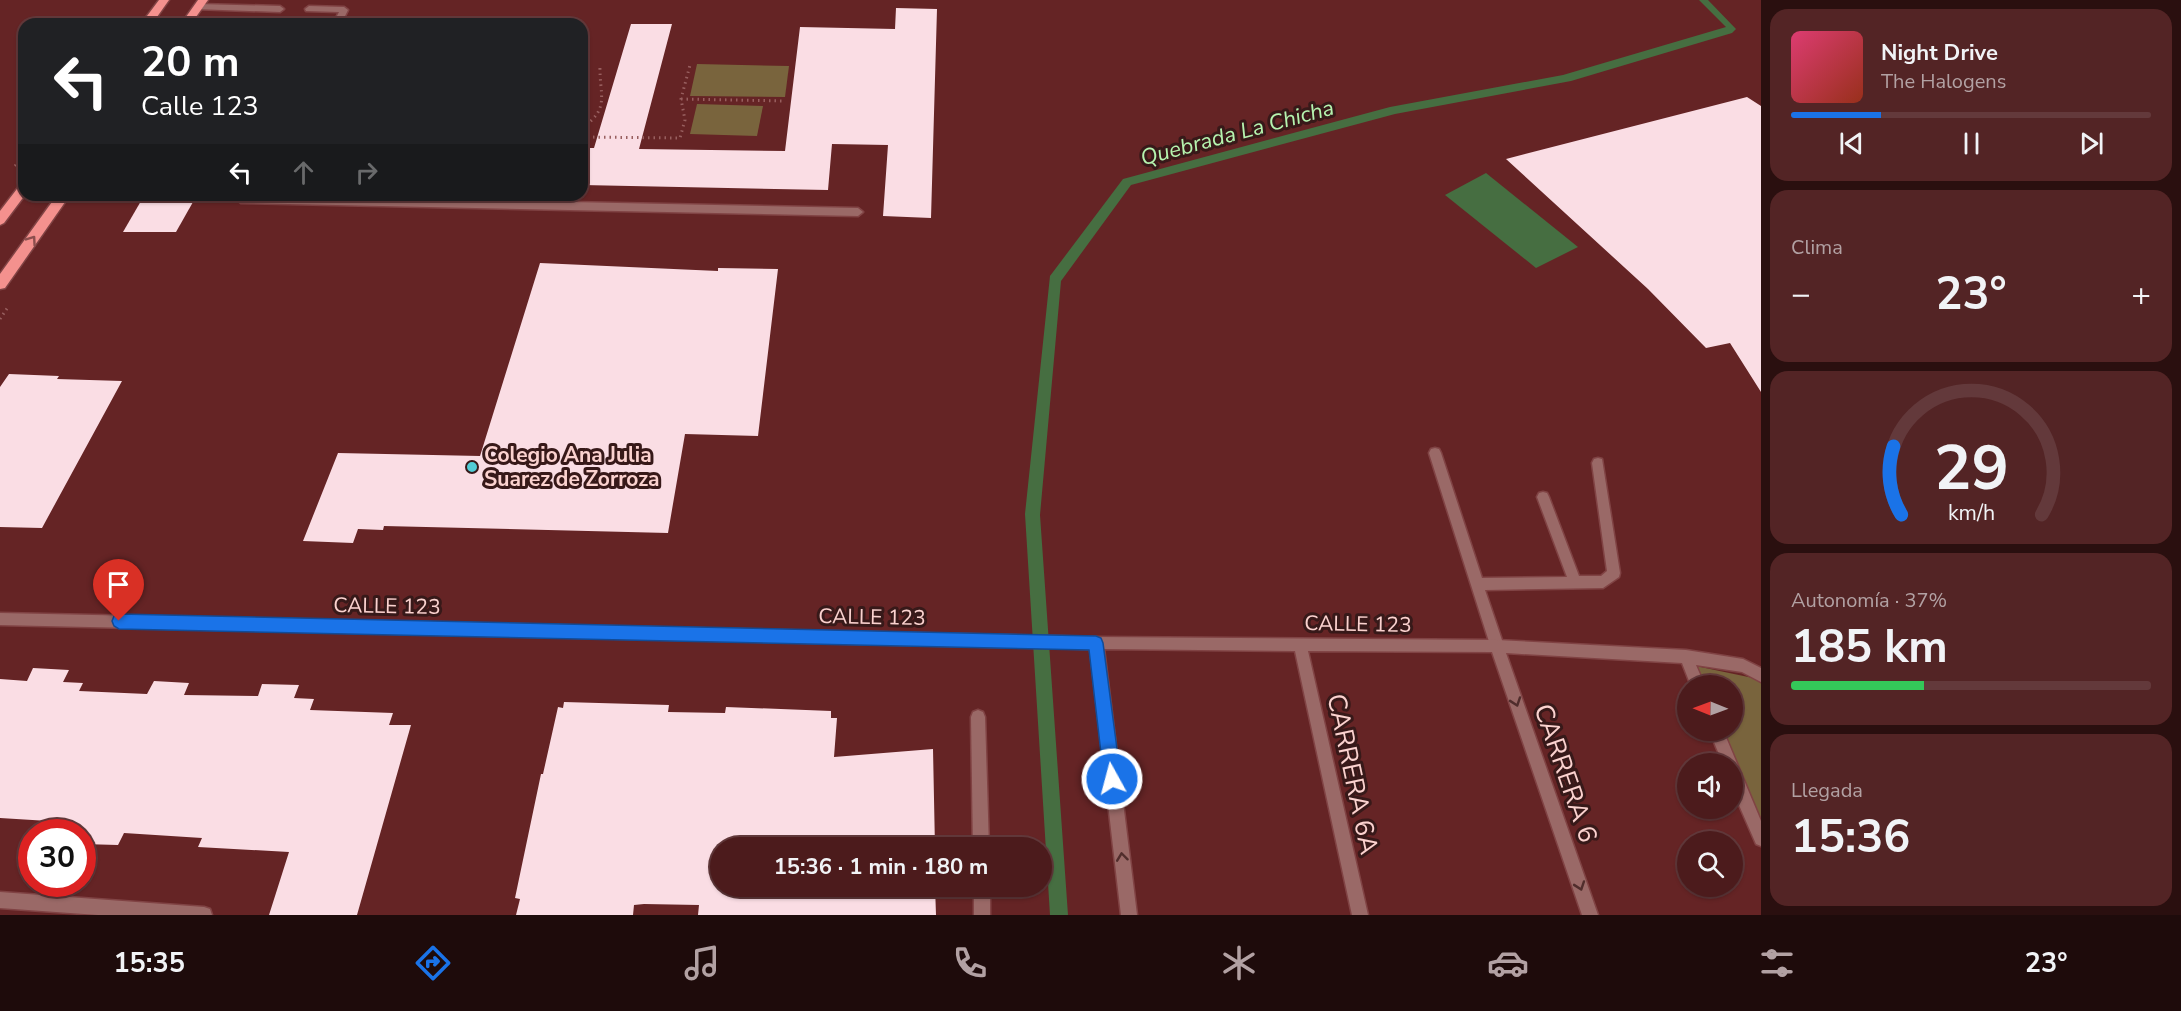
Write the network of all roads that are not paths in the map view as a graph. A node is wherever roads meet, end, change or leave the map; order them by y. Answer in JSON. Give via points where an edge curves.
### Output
{"nodes":[{"id":1,"x":164,"y":0,"type":"edge"},
{"id":2,"x":200,"y":4,"type":"edge"},
{"id":3,"x":280,"y":9,"type":"dead end"},
{"id":4,"x":309,"y":9,"type":"dead end"},
{"id":5,"x":150,"y":18,"type":"edge"},
{"id":6,"x":190,"y":18,"type":"edge"},
{"id":7,"x":340,"y":18,"type":"edge"},
{"id":8,"x":18,"y":196,"type":"edge"},
{"id":9,"x":60,"y":201,"type":"edge"},
{"id":10,"x":336,"y":201,"type":"edge"},
{"id":11,"x":858,"y":212,"type":"dead end"},
{"id":12,"x":0,"y":220,"type":"edge"},
{"id":13,"x":0,"y":284,"type":"edge"},
{"id":14,"x":1435,"y":453,"type":"dead end"},
{"id":15,"x":1598,"y":463,"type":"dead end"},
{"id":16,"x":1543,"y":497,"type":"dead end"},
{"id":17,"x":1575,"y":582,"type":"junction"},
{"id":18,"x":1477,"y":584,"type":"junction"},
{"id":19,"x":0,"y":619,"type":"edge"},
{"id":20,"x":1096,"y":643,"type":"junction"},
{"id":21,"x":1300,"y":644,"type":"junction"},
{"id":22,"x":1497,"y":646,"type":"junction"},
{"id":23,"x":1686,"y":657,"type":"junction"},
{"id":24,"x":1693,"y":675,"type":"edge"},
{"id":25,"x":1761,"y":675,"type":"edge"},
{"id":26,"x":978,"y":717,"type":"dead end"},
{"id":27,"x":1743,"y":796,"type":"edge"},
{"id":28,"x":981,"y":837,"type":"edge"},
{"id":29,"x":1761,"y":839,"type":"edge"},
{"id":30,"x":982,"y":897,"type":"edge"},
{"id":31,"x":0,"y":900,"type":"edge"},
{"id":32,"x":204,"y":915,"type":"edge"},
{"id":33,"x":982,"y":915,"type":"edge"},
{"id":34,"x":1129,"y":915,"type":"edge"},
{"id":35,"x":1360,"y":915,"type":"edge"},
{"id":36,"x":1590,"y":915,"type":"edge"}],
"edges":[{"from":1,"to":5,"type":"main road"},
{"from":2,"to":3,"type":"street"},
{"from":2,"to":6,"type":"main road"},
{"from":4,"to":7,"type":"street","via":[[345,10]]},
{"from":8,"to":12,"type":"main road"},
{"from":13,"to":9,"type":"main road","one_way":true},
{"from":10,"to":11,"type":"street"},
{"from":14,"to":18,"type":"street","name":"CARRERA 6"},
{"from":15,"to":17,"type":"street","via":[[1614,573],[1603,582]]},
{"from":16,"to":17,"type":"street"},
{"from":17,"to":18,"type":"street"},
{"from":18,"to":22,"type":"street","name":"CARRERA 6"},
{"from":19,"to":20,"type":"street","name":"CALLE 123"},
{"from":20,"to":21,"type":"street","name":"CALLE 123"},
{"from":34,"to":20,"type":"street","one_way":true},
{"from":21,"to":22,"type":"street","name":"CALLE 123"},
{"from":21,"to":35,"type":"street","name":"CARRERA 6A"},
{"from":22,"to":23,"type":"street","name":"CALLE 123"},
{"from":22,"to":36,"type":"street","name":"CARRERA 6","one_way":true},
{"from":23,"to":24,"type":"street"},
{"from":23,"to":25,"type":"street","name":"CALLE 123","via":[[1743,666]]},
{"from":26,"to":28,"type":"street"},
{"from":27,"to":29,"type":"street"},
{"from":30,"to":33,"type":"street"},
{"from":31,"to":32,"type":"street"}]}
